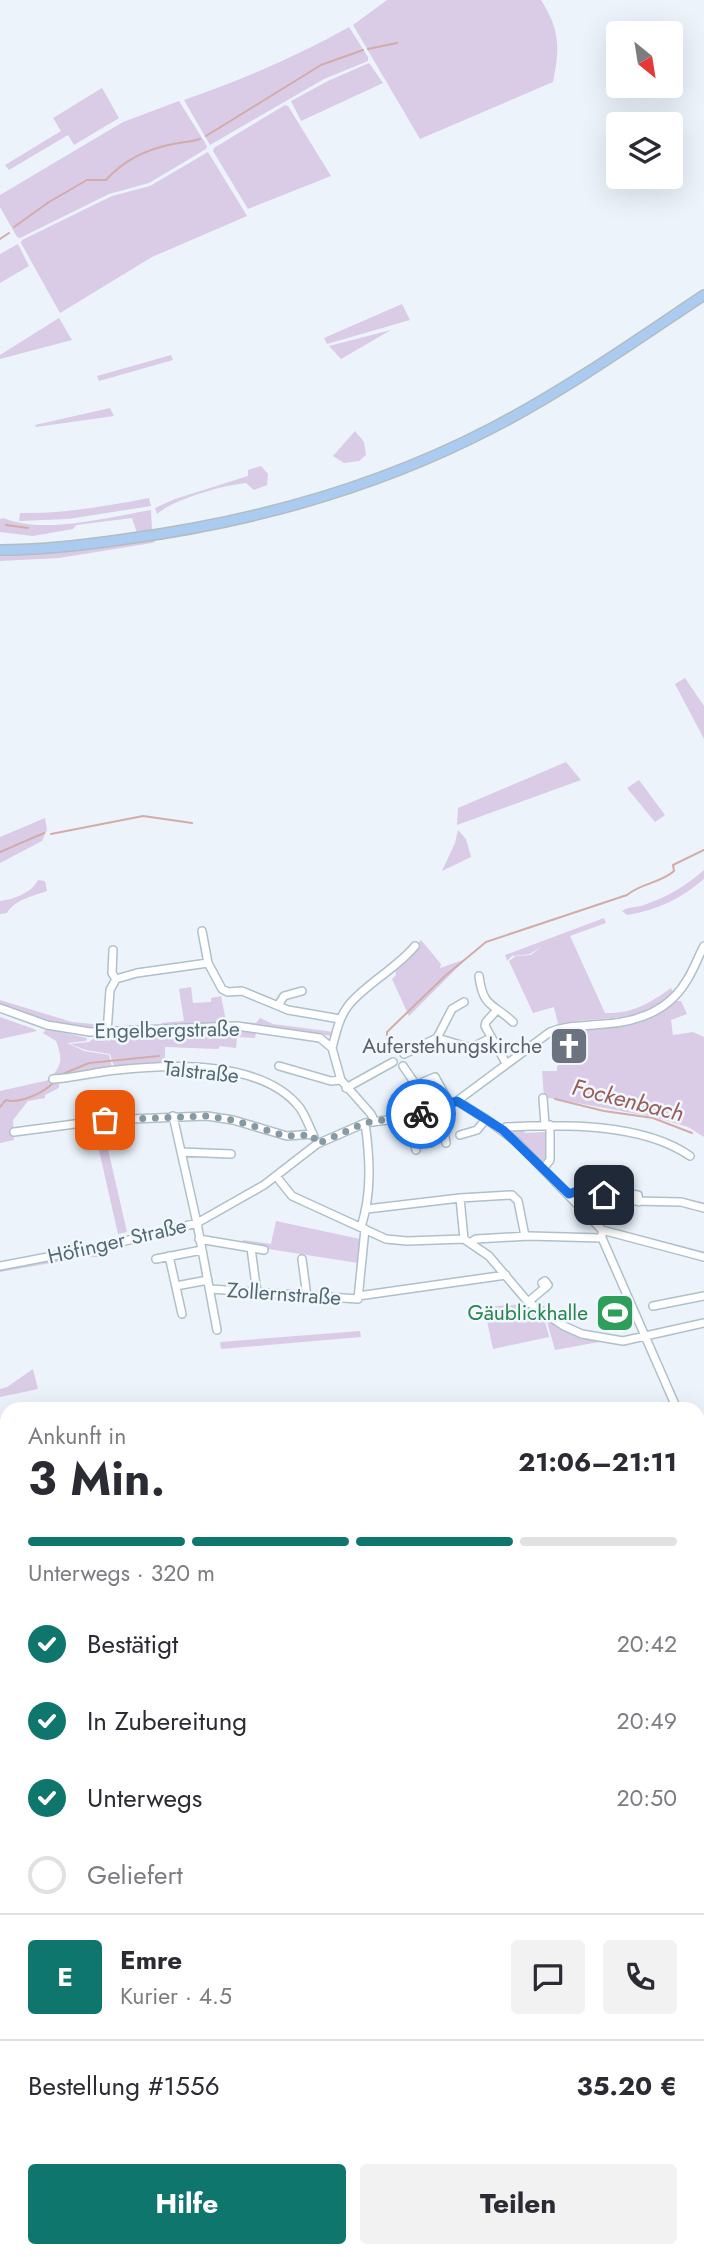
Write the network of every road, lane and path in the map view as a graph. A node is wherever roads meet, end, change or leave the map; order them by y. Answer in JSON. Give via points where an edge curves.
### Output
{"nodes":[{"id":1,"x":704,"y":295,"type":"edge"},
{"id":2,"x":0,"y":551,"type":"edge"},
{"id":3,"x":202,"y":931,"type":"dead end"},
{"id":4,"x":415,"y":946,"type":"dead end"},
{"id":5,"x":704,"y":946,"type":"edge"},
{"id":6,"x":113,"y":950,"type":"dead end"},
{"id":7,"x":208,"y":963,"type":"junction"},
{"id":8,"x":479,"y":976,"type":"dead end"},
{"id":9,"x":116,"y":979,"type":"junction"},
{"id":10,"x":302,"y":991,"type":"dead end"},
{"id":11,"x":464,"y":1002,"type":"dead end"},
{"id":12,"x":279,"y":1004,"type":"junction"},
{"id":13,"x":0,"y":1008,"type":"edge"},
{"id":14,"x":496,"y":1011,"type":"junction"},
{"id":15,"x":340,"y":1019,"type":"junction"},
{"id":16,"x":513,"y":1023,"type":"dead end"},
{"id":17,"x":107,"y":1033,"type":"junction"},
{"id":18,"x":437,"y":1038,"type":"junction"},
{"id":19,"x":491,"y":1038,"type":"junction"},
{"id":20,"x":332,"y":1048,"type":"junction"},
{"id":21,"x":404,"y":1054,"type":"dead end"},
{"id":22,"x":393,"y":1062,"type":"dead end"},
{"id":23,"x":506,"y":1063,"type":"junction"},
{"id":24,"x":279,"y":1066,"type":"dead end"},
{"id":25,"x":403,"y":1066,"type":"dead end"},
{"id":26,"x":55,"y":1079,"type":"dead end"},
{"id":27,"x":341,"y":1080,"type":"junction"},
{"id":28,"x":346,"y":1087,"type":"junction"},
{"id":29,"x":543,"y":1098,"type":"dead end"},
{"id":30,"x":453,"y":1103,"type":"junction"},
{"id":31,"x":440,"y":1108,"type":"junction"},
{"id":32,"x":425,"y":1112,"type":"junction"},
{"id":33,"x":173,"y":1116,"type":"junction"},
{"id":34,"x":396,"y":1119,"type":"junction"},
{"id":35,"x":486,"y":1119,"type":"junction"},
{"id":36,"x":369,"y":1122,"type":"junction"},
{"id":37,"x":547,"y":1125,"type":"junction"},
{"id":38,"x":428,"y":1127,"type":"junction"},
{"id":39,"x":503,"y":1130,"type":"junction"},
{"id":40,"x":14,"y":1132,"type":"dead end"},
{"id":41,"x":411,"y":1132,"type":"junction"},
{"id":42,"x":313,"y":1135,"type":"junction"},
{"id":43,"x":460,"y":1135,"type":"dead end"},
{"id":44,"x":431,"y":1143,"type":"dead end"},
{"id":45,"x":446,"y":1143,"type":"dead end"},
{"id":46,"x":317,"y":1144,"type":"junction"},
{"id":47,"x":416,"y":1150,"type":"dead end"},
{"id":48,"x":181,"y":1152,"type":"junction"},
{"id":49,"x":231,"y":1154,"type":"dead end"},
{"id":50,"x":690,"y":1156,"type":"dead end"},
{"id":51,"x":543,"y":1169,"type":"junction"},
{"id":52,"x":276,"y":1176,"type":"junction"},
{"id":53,"x":569,"y":1194,"type":"junction"},
{"id":54,"x":460,"y":1198,"type":"junction"},
{"id":55,"x":704,"y":1208,"type":"edge"},
{"id":56,"x":367,"y":1209,"type":"junction"},
{"id":57,"x":197,"y":1223,"type":"junction"},
{"id":58,"x":363,"y":1228,"type":"junction"},
{"id":59,"x":602,"y":1234,"type":"junction"},
{"id":60,"x":525,"y":1236,"type":"junction"},
{"id":61,"x":200,"y":1239,"type":"junction"},
{"id":62,"x":467,"y":1241,"type":"junction"},
{"id":63,"x":251,"y":1248,"type":"junction"},
{"id":64,"x":202,"y":1250,"type":"junction"},
{"id":65,"x":264,"y":1250,"type":"dead end"},
{"id":66,"x":169,"y":1256,"type":"junction"},
{"id":67,"x":704,"y":1256,"type":"edge"},
{"id":68,"x":156,"y":1259,"type":"dead end"},
{"id":69,"x":302,"y":1259,"type":"dead end"},
{"id":70,"x":0,"y":1266,"type":"edge"},
{"id":71,"x":506,"y":1275,"type":"junction"},
{"id":72,"x":208,"y":1280,"type":"junction"},
{"id":73,"x":176,"y":1286,"type":"junction"},
{"id":74,"x":545,"y":1288,"type":"dead end"},
{"id":75,"x":210,"y":1289,"type":"junction"},
{"id":76,"x":257,"y":1293,"type":"junction"},
{"id":77,"x":704,"y":1296,"type":"edge"},
{"id":78,"x":307,"y":1297,"type":"junction"},
{"id":79,"x":358,"y":1298,"type":"junction"},
{"id":80,"x":528,"y":1303,"type":"junction"},
{"id":81,"x":653,"y":1306,"type":"dead end"},
{"id":82,"x":182,"y":1314,"type":"dead end"},
{"id":83,"x":704,"y":1323,"type":"edge"},
{"id":84,"x":217,"y":1330,"type":"dead end"},
{"id":85,"x":644,"y":1338,"type":"junction"},
{"id":86,"x":674,"y":1402,"type":"edge"}],
"edges":[{"from":1,"to":2,"type":"main road","via":[[530,408],[388,475],[218,524],[91,544]]},
{"from":3,"to":7,"type":"street"},
{"from":4,"to":15,"type":"street","via":[[357,996]]},
{"from":5,"to":23,"type":"street","via":[[687,981],[667,1004],[638,1019],[550,1032]]},
{"from":6,"to":9,"type":"street"},
{"from":7,"to":9,"type":"street"},
{"from":7,"to":12,"type":"street","via":[[222,989]]},
{"from":8,"to":14,"type":"street","via":[[482,997]]},
{"from":9,"to":17,"type":"street","via":[[110,990]]},
{"from":10,"to":12,"type":"street","via":[[284,996]]},
{"from":11,"to":18,"type":"street","via":[[452,1009]]},
{"from":12,"to":15,"type":"street","via":[[288,1010]]},
{"from":13,"to":17,"type":"street","name":"Engelbergstraße","via":[[66,1029]]},
{"from":14,"to":16,"type":"street"},
{"from":14,"to":19,"type":"street","via":[[485,1024]]},
{"from":15,"to":20,"type":"street"},
{"from":17,"to":20,"type":"street","name":"Engelbergstraße","via":[[237,1026],[320,1038]]},
{"from":18,"to":19,"type":"street","via":[[470,1048]]},
{"from":18,"to":21,"type":"street"},
{"from":19,"to":23,"type":"street"},
{"from":20,"to":27,"type":"street"},
{"from":22,"to":28,"type":"street"},
{"from":23,"to":30,"type":"street"},
{"from":24,"to":27,"type":"street"},
{"from":25,"to":30,"type":"street","via":[[416,1086],[437,1078]]},
{"from":26,"to":42,"type":"street","name":"Talstraße","via":[[181,1066],[251,1077],[282,1093],[301,1110]]},
{"from":27,"to":28,"type":"street"},
{"from":28,"to":36,"type":"street","via":[[372,1114]]},
{"from":29,"to":37,"type":"street"},
{"from":30,"to":31,"type":"street"},
{"from":30,"to":35,"type":"street"},
{"from":31,"to":32,"type":"street"},
{"from":31,"to":45,"type":"street"},
{"from":32,"to":34,"type":"street"},
{"from":32,"to":38,"type":"street"},
{"from":33,"to":40,"type":"street"},
{"from":33,"to":42,"type":"street","via":[[233,1120],[286,1136]]},
{"from":33,"to":48,"type":"street"},
{"from":34,"to":36,"type":"street"},
{"from":34,"to":41,"type":"street","via":[[400,1130]]},
{"from":35,"to":39,"type":"street"},
{"from":35,"to":43,"type":"street","via":[[477,1130]]},
{"from":36,"to":46,"type":"street","name":"Höfinger Straße"},
{"from":36,"to":56,"type":"street"},
{"from":37,"to":39,"type":"street"},
{"from":37,"to":50,"type":"street","via":[[644,1135]]},
{"from":37,"to":51,"type":"street","via":[[550,1160]]},
{"from":38,"to":41,"type":"street"},
{"from":38,"to":44,"type":"street"},
{"from":39,"to":51,"type":"street"},
{"from":41,"to":47,"type":"street"},
{"from":42,"to":46,"type":"street","name":"Talstraße"},
{"from":46,"to":52,"type":"street","name":"Höfinger Straße"},
{"from":48,"to":49,"type":"street"},
{"from":48,"to":57,"type":"street"},
{"from":51,"to":53,"type":"street"},
{"from":52,"to":57,"type":"street","name":"Höfinger Straße"},
{"from":52,"to":58,"type":"street","via":[[292,1196]]},
{"from":53,"to":55,"type":"street","via":[[578,1191],[625,1200],[629,1194],[638,1195],[639,1202],[681,1202]]},
{"from":53,"to":59,"type":"street"},
{"from":54,"to":56,"type":"street"},
{"from":54,"to":60,"type":"street","via":[[516,1197]]},
{"from":54,"to":62,"type":"street"},
{"from":56,"to":58,"type":"street"},
{"from":57,"to":61,"type":"street"},
{"from":57,"to":70,"type":"street","name":"Höfinger Straße"},
{"from":58,"to":62,"type":"street","via":[[397,1241]]},
{"from":58,"to":79,"type":"street"},
{"from":59,"to":60,"type":"street"},
{"from":59,"to":67,"type":"street"},
{"from":59,"to":85,"type":"street"},
{"from":60,"to":62,"type":"street"},
{"from":61,"to":63,"type":"street"},
{"from":61,"to":64,"type":"street"},
{"from":62,"to":71,"type":"street"},
{"from":63,"to":65,"type":"street"},
{"from":63,"to":76,"type":"street"},
{"from":64,"to":66,"type":"street"},
{"from":64,"to":72,"type":"street"},
{"from":66,"to":68,"type":"street"},
{"from":66,"to":73,"type":"street"},
{"from":69,"to":78,"type":"street"},
{"from":71,"to":79,"type":"street","name":"Zollernstraße"},
{"from":71,"to":80,"type":"street"},
{"from":72,"to":73,"type":"street"},
{"from":72,"to":75,"type":"street"},
{"from":73,"to":82,"type":"street"},
{"from":74,"to":80,"type":"street"},
{"from":75,"to":76,"type":"street","name":"Zollernstraße"},
{"from":75,"to":84,"type":"street"},
{"from":76,"to":78,"type":"street","name":"Zollernstraße"},
{"from":77,"to":81,"type":"street"},
{"from":78,"to":79,"type":"street","name":"Zollernstraße"},
{"from":80,"to":85,"type":"street","via":[[582,1334],[624,1341]]},
{"from":83,"to":85,"type":"street"},
{"from":85,"to":86,"type":"street"}]}
